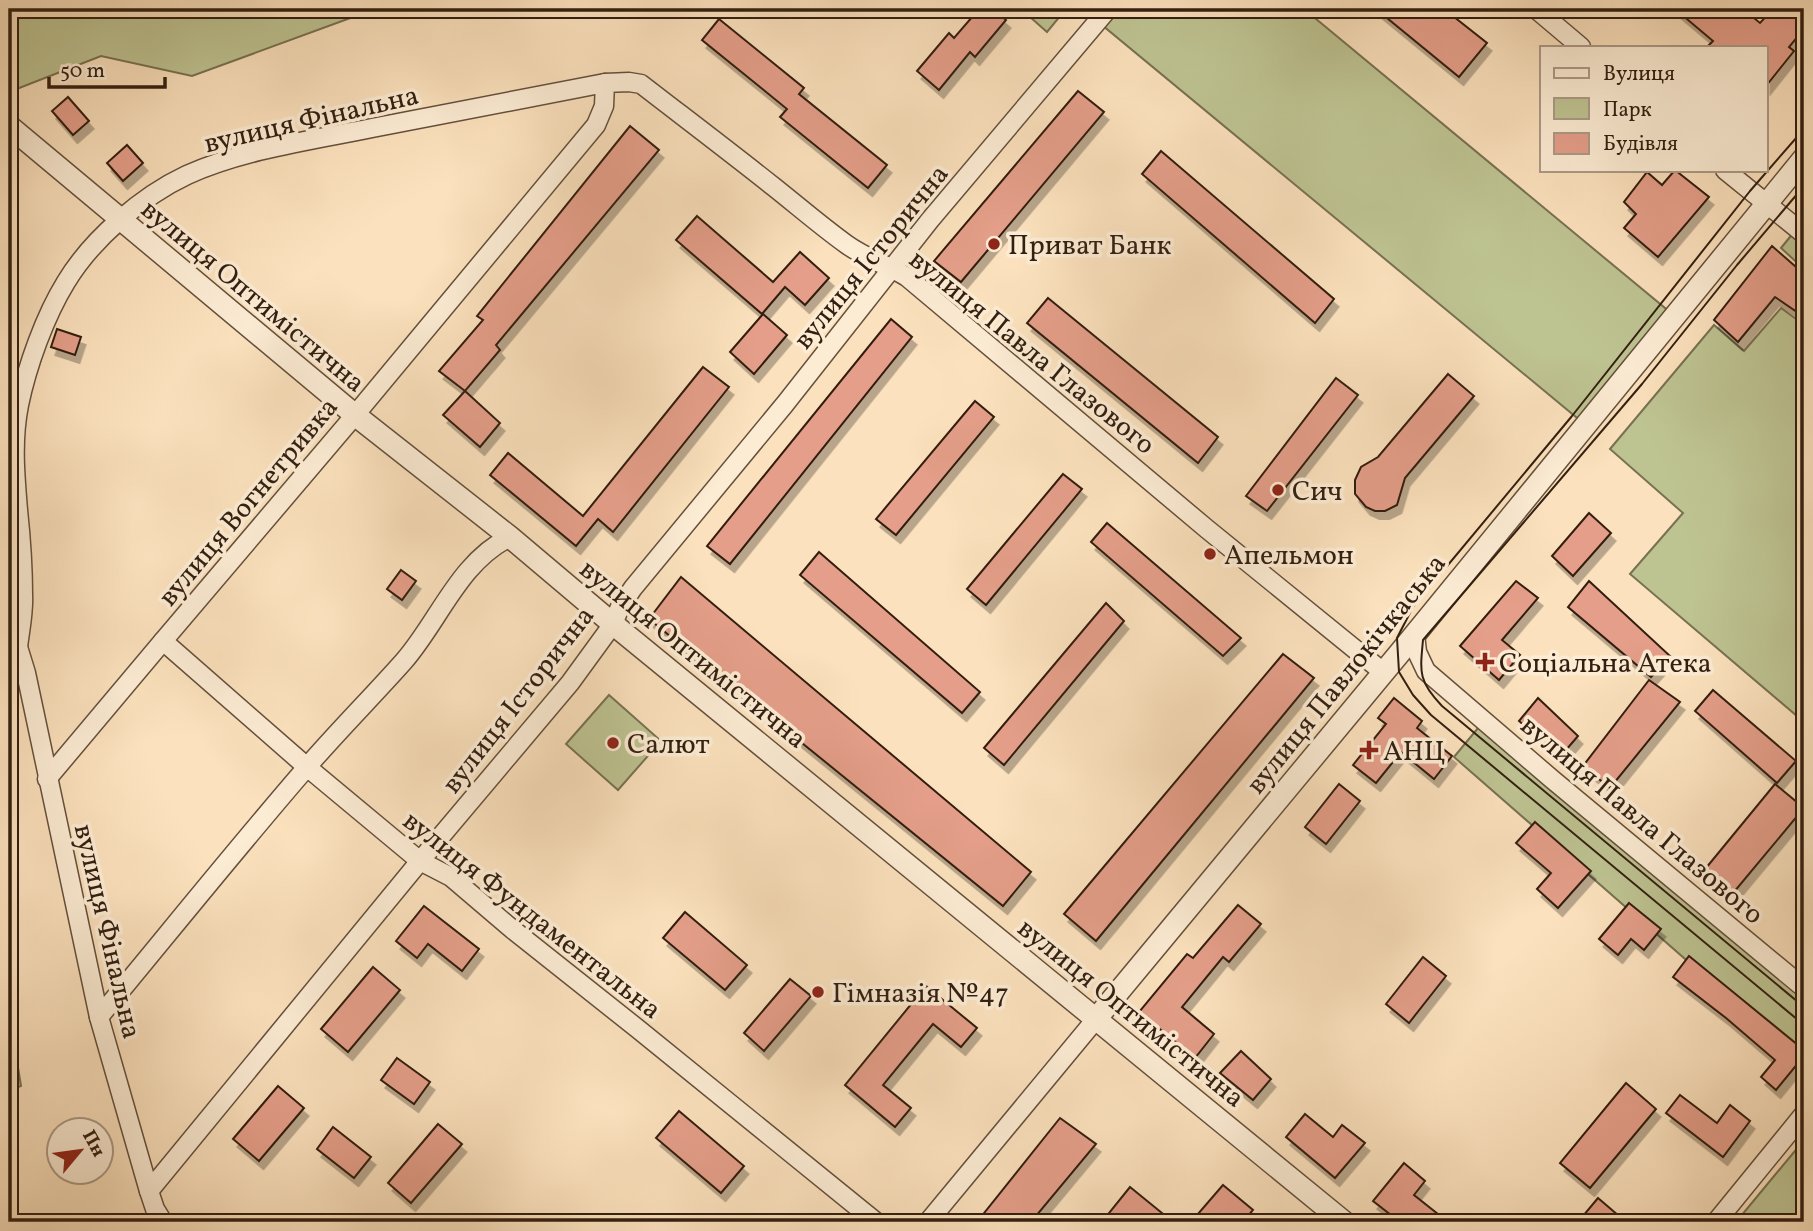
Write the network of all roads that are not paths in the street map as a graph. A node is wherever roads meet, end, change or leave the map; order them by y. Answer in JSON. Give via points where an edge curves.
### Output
{"nodes":[{"id":1,"x":1108,"y":9,"type":"edge"},
{"id":2,"x":1536,"y":9,"type":"edge"},
{"id":3,"x":1580,"y":46,"type":"edge"},
{"id":4,"x":605,"y":83,"type":"junction"},
{"id":5,"x":9,"y":126,"type":"edge"},
{"id":6,"x":1804,"y":158,"type":"edge"},
{"id":7,"x":1728,"y":172,"type":"edge"},
{"id":8,"x":1767,"y":203,"type":"junction"},
{"id":9,"x":120,"y":220,"type":"junction"},
{"id":10,"x":1804,"y":234,"type":"edge"},
{"id":11,"x":893,"y":268,"type":"junction"},
{"id":12,"x":355,"y":415,"type":"junction"},
{"id":13,"x":510,"y":537,"type":"junction"},
{"id":14,"x":613,"y":624,"type":"junction"},
{"id":15,"x":1415,"y":634,"type":"junction"},
{"id":16,"x":13,"y":640,"type":"edge"},
{"id":17,"x":163,"y":641,"type":"junction"},
{"id":18,"x":1383,"y":672,"type":"junction"},
{"id":19,"x":307,"y":767,"type":"junction"},
{"id":20,"x":47,"y":779,"type":"junction"},
{"id":21,"x":420,"y":861,"type":"junction"},
{"id":22,"x":1804,"y":988,"type":"edge"},
{"id":23,"x":99,"y":1017,"type":"junction"},
{"id":24,"x":1096,"y":1019,"type":"junction"},
{"id":25,"x":1804,"y":1114,"type":"edge"},
{"id":26,"x":149,"y":1191,"type":"junction"},
{"id":27,"x":163,"y":1222,"type":"edge"},
{"id":28,"x":876,"y":1222,"type":"edge"},
{"id":29,"x":928,"y":1222,"type":"edge"},
{"id":30,"x":1344,"y":1222,"type":"edge"},
{"id":31,"x":1716,"y":1222,"type":"edge"}],
"edges":[{"from":1,"to":11,"type":"street","name":"вулиця Історична"},
{"from":2,"to":3,"type":"street"},
{"from":4,"to":9,"type":"street","name":"вулиця Фінальна","via":[[223,161],[167,185]]},
{"from":4,"to":11,"type":"street","name":"вулиця Павла Глазового","via":[[641,84],[845,244]]},
{"from":4,"to":12,"type":"street","name":"вулиця Вогнетривка","via":[[604,106],[596,125]]},
{"from":5,"to":9,"type":"street","name":"вулиця Оптимістична"},
{"from":6,"to":8,"type":"street","name":"вулиця Павлокічкаська"},
{"from":7,"to":8,"type":"street"},
{"from":8,"to":10,"type":"street"},
{"from":8,"to":15,"type":"street","name":"вулиця Павлокічкаська"},
{"from":9,"to":12,"type":"street","name":"вулиця Оптимістична"},
{"from":9,"to":16,"type":"street","name":"вулиця Фінальна","via":[[66,281],[28,369],[14,451],[23,598]]},
{"from":11,"to":14,"type":"street","name":"вулиця Історична","via":[[626,597]]},
{"from":11,"to":18,"type":"street","name":"вулиця Павла Глазового"},
{"from":12,"to":13,"type":"street","name":"вулиця Оптимістична"},
{"from":12,"to":17,"type":"street","name":"вулиця Вогнетривка"},
{"from":13,"to":14,"type":"street","name":"вулиця Оптимістична"},
{"from":13,"to":19,"type":"street","via":[[488,550],[470,569],[406,659]]},
{"from":14,"to":21,"type":"street","name":"вулиця Історична","via":[[570,683]]},
{"from":14,"to":24,"type":"street","name":"вулиця Оптимістична"},
{"from":15,"to":18,"type":"street","name":"вулиця Павлокічкаська"},
{"from":15,"to":22,"type":"street","name":"вулиця Павла Глазового","via":[[1426,671]]},
{"from":16,"to":20,"type":"street","name":"вулиця Фінальна","via":[[26,673]]},
{"from":17,"to":19,"type":"street","name":"вулиця Фундаментальна"},
{"from":17,"to":20,"type":"street","name":"вулиця Вогнетривка"},
{"from":18,"to":24,"type":"street","name":"вулиця Павлокічкаська"},
{"from":19,"to":21,"type":"street","name":"вулиця Фундаментальна"},
{"from":19,"to":23,"type":"street"},
{"from":20,"to":23,"type":"street","name":"вулиця Фінальна"},
{"from":21,"to":26,"type":"street","name":"вулиця Історична"},
{"from":21,"to":28,"type":"street","name":"вулиця Фундаментальна","via":[[451,877]]},
{"from":23,"to":26,"type":"street","name":"вулиця Фінальна"},
{"from":24,"to":29,"type":"street","name":"вулиця Павлокічкаська"},
{"from":24,"to":30,"type":"street","name":"вулиця Оптимістична"},
{"from":25,"to":31,"type":"street"},
{"from":26,"to":27,"type":"street","name":"вулиця Фінальна"}]}
